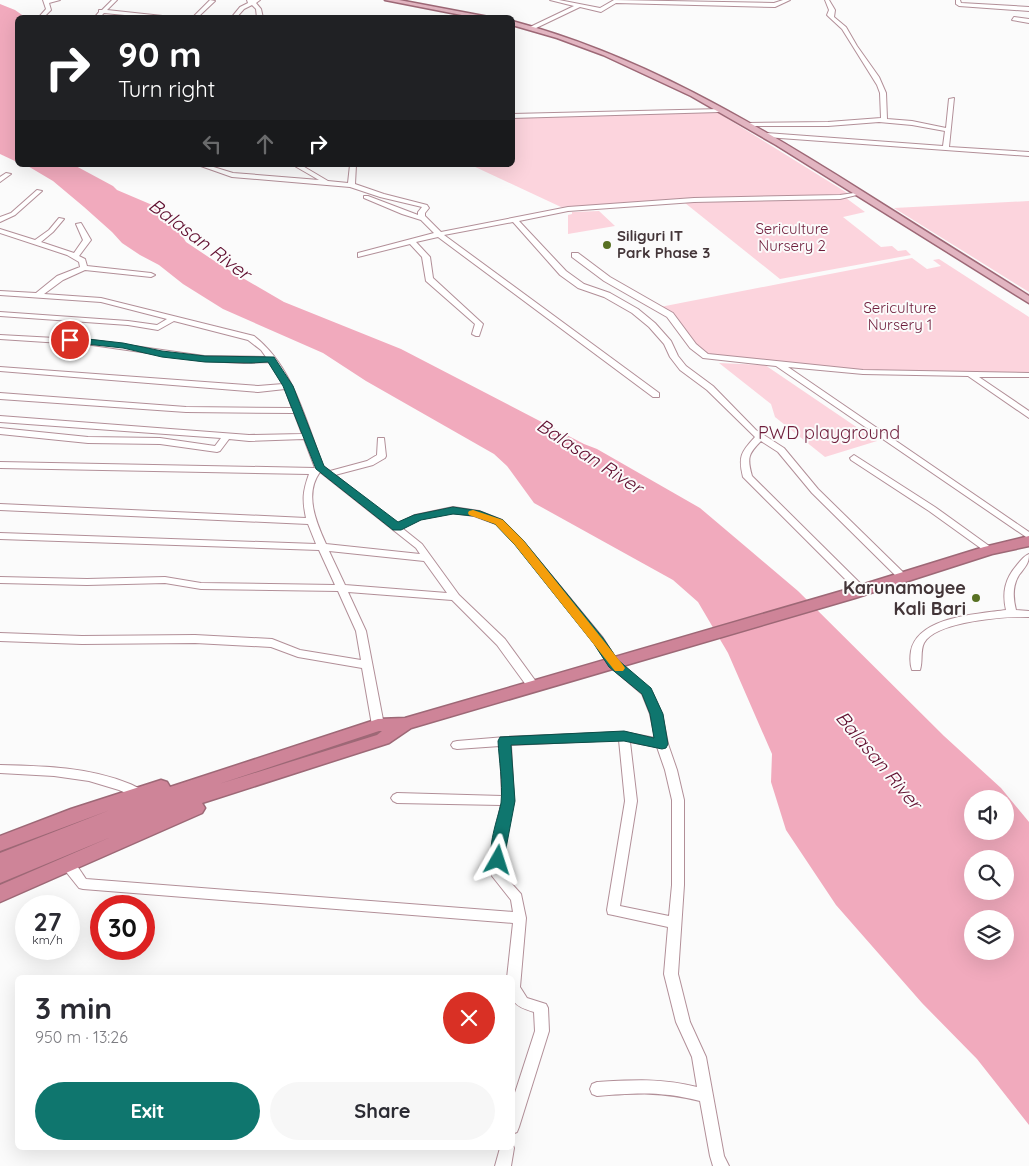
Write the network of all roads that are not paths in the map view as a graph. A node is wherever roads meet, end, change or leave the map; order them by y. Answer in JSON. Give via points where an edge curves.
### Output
{"nodes":[{"id":1,"x":58,"y":0,"type":"edge"},
{"id":2,"x":115,"y":0,"type":"edge"},
{"id":3,"x":258,"y":0,"type":"edge"},
{"id":4,"x":392,"y":0,"type":"edge"},
{"id":5,"x":552,"y":0,"type":"edge"},
{"id":6,"x":617,"y":0,"type":"edge"},
{"id":7,"x":788,"y":0,"type":"edge"},
{"id":8,"x":827,"y":0,"type":"edge"},
{"id":9,"x":958,"y":0,"type":"edge"},
{"id":10,"x":46,"y":1,"type":"edge"},
{"id":11,"x":212,"y":1,"type":"edge"},
{"id":12,"x":250,"y":1,"type":"edge"},
{"id":13,"x":578,"y":6,"type":"junction"},
{"id":14,"x":1029,"y":10,"type":"edge"},
{"id":15,"x":101,"y":12,"type":"junction"},
{"id":16,"x":43,"y":15,"type":"edge"},
{"id":17,"x":98,"y":15,"type":"edge"},
{"id":18,"x":138,"y":15,"type":"edge"},
{"id":19,"x":197,"y":15,"type":"edge"},
{"id":20,"x":236,"y":15,"type":"edge"},
{"id":21,"x":260,"y":15,"type":"edge"},
{"id":22,"x":474,"y":15,"type":"edge"},
{"id":23,"x":1014,"y":20,"type":"dead end"},
{"id":24,"x":1029,"y":21,"type":"edge"},
{"id":25,"x":515,"y":24,"type":"edge"},
{"id":26,"x":532,"y":28,"type":"junction"},
{"id":27,"x":952,"y":99,"type":"dead end"},
{"id":28,"x":719,"y":110,"type":"junction"},
{"id":29,"x":515,"y":116,"type":"edge"},
{"id":30,"x":884,"y":120,"type":"junction"},
{"id":31,"x":748,"y":125,"type":"junction"},
{"id":32,"x":949,"y":130,"type":"junction"},
{"id":33,"x":766,"y":135,"type":"junction"},
{"id":34,"x":946,"y":150,"type":"junction"},
{"id":35,"x":1029,"y":154,"type":"edge"},
{"id":36,"x":206,"y":167,"type":"edge"},
{"id":37,"x":300,"y":167,"type":"edge"},
{"id":38,"x":353,"y":167,"type":"edge"},
{"id":39,"x":8,"y":174,"type":"dead end"},
{"id":40,"x":0,"y":180,"type":"edge"},
{"id":41,"x":325,"y":184,"type":"junction"},
{"id":42,"x":351,"y":185,"type":"junction"},
{"id":43,"x":39,"y":191,"type":"dead end"},
{"id":44,"x":859,"y":193,"type":"junction"},
{"id":45,"x":366,"y":197,"type":"dead end"},
{"id":46,"x":60,"y":219,"type":"dead end"},
{"id":47,"x":425,"y":219,"type":"junction"},
{"id":48,"x":514,"y":219,"type":"junction"},
{"id":49,"x":0,"y":220,"type":"edge"},
{"id":50,"x":79,"y":224,"type":"dead end"},
{"id":51,"x":1,"y":232,"type":"edge"},
{"id":52,"x":440,"y":234,"type":"junction"},
{"id":53,"x":36,"y":242,"type":"junction"},
{"id":54,"x":412,"y":242,"type":"junction"},
{"id":55,"x":361,"y":255,"type":"dead end"},
{"id":56,"x":575,"y":255,"type":"dead end"},
{"id":57,"x":75,"y":256,"type":"junction"},
{"id":58,"x":84,"y":268,"type":"junction"},
{"id":59,"x":151,"y":275,"type":"dead end"},
{"id":60,"x":0,"y":293,"type":"edge"},
{"id":61,"x":37,"y":296,"type":"junction"},
{"id":62,"x":1029,"y":300,"type":"edge"},
{"id":63,"x":0,"y":314,"type":"edge"},
{"id":64,"x":172,"y":319,"type":"junction"},
{"id":65,"x":476,"y":334,"type":"dead end"},
{"id":66,"x":0,"y":337,"type":"edge"},
{"id":67,"x":271,"y":358,"type":"junction"},
{"id":68,"x":780,"y":365,"type":"junction"},
{"id":69,"x":0,"y":369,"type":"edge"},
{"id":70,"x":970,"y":374,"type":"junction"},
{"id":71,"x":1029,"y":375,"type":"edge"},
{"id":72,"x":288,"y":386,"type":"junction"},
{"id":73,"x":656,"y":395,"type":"dead end"},
{"id":74,"x":0,"y":396,"type":"edge"},
{"id":75,"x":297,"y":410,"type":"junction"},
{"id":76,"x":1029,"y":415,"type":"edge"},
{"id":77,"x":0,"y":419,"type":"edge"},
{"id":78,"x":0,"y":431,"type":"edge"},
{"id":79,"x":227,"y":436,"type":"junction"},
{"id":80,"x":307,"y":436,"type":"junction"},
{"id":81,"x":760,"y":437,"type":"junction"},
{"id":82,"x":381,"y":440,"type":"dead end"},
{"id":83,"x":854,"y":458,"type":"dead end"},
{"id":84,"x":0,"y":465,"type":"edge"},
{"id":85,"x":322,"y":472,"type":"junction"},
{"id":86,"x":0,"y":507,"type":"edge"},
{"id":87,"x":311,"y":520,"type":"junction"},
{"id":88,"x":397,"y":527,"type":"junction"},
{"id":89,"x":0,"y":536,"type":"edge"},
{"id":90,"x":1029,"y":536,"type":"edge"},
{"id":91,"x":1029,"y":541,"type":"edge"},
{"id":92,"x":324,"y":547,"type":"junction"},
{"id":93,"x":989,"y":550,"type":"junction"},
{"id":94,"x":1029,"y":557,"type":"edge"},
{"id":95,"x":428,"y":558,"type":"junction"},
{"id":96,"x":903,"y":577,"type":"junction"},
{"id":97,"x":0,"y":580,"type":"edge"},
{"id":98,"x":341,"y":588,"type":"junction"},
{"id":99,"x":856,"y":592,"type":"junction"},
{"id":100,"x":454,"y":597,"type":"junction"},
{"id":101,"x":1012,"y":613,"type":"junction"},
{"id":102,"x":1029,"y":614,"type":"edge"},
{"id":103,"x":0,"y":637,"type":"edge"},
{"id":104,"x":614,"y":664,"type":"junction"},
{"id":105,"x":367,"y":665,"type":"junction"},
{"id":106,"x":916,"y":667,"type":"dead end"},
{"id":107,"x":533,"y":686,"type":"junction"},
{"id":108,"x":405,"y":724,"type":"junction"},
{"id":109,"x":378,"y":725,"type":"junction"},
{"id":110,"x":624,"y":736,"type":"junction"},
{"id":111,"x":504,"y":741,"type":"junction"},
{"id":112,"x":662,"y":744,"type":"junction"},
{"id":113,"x":457,"y":745,"type":"dead end"},
{"id":114,"x":0,"y":769,"type":"edge"},
{"id":115,"x":255,"y":771,"type":"junction"},
{"id":116,"x":140,"y":794,"type":"junction"},
{"id":117,"x":397,"y":798,"type":"dead end"},
{"id":118,"x":508,"y":801,"type":"junction"},
{"id":119,"x":82,"y":834,"type":"junction"},
{"id":120,"x":0,"y":844,"type":"edge"},
{"id":121,"x":0,"y":861,"type":"edge"},
{"id":122,"x":67,"y":864,"type":"junction"},
{"id":123,"x":0,"y":875,"type":"edge"},
{"id":124,"x":0,"y":894,"type":"edge"},
{"id":125,"x":520,"y":918,"type":"junction"},
{"id":126,"x":675,"y":923,"type":"junction"},
{"id":127,"x":513,"y":975,"type":"edge"},
{"id":128,"x":515,"y":992,"type":"edge"},
{"id":129,"x":597,"y":1089,"type":"dead end"},
{"id":130,"x":706,"y":1096,"type":"junction"},
{"id":131,"x":515,"y":1117,"type":"edge"},
{"id":132,"x":506,"y":1150,"type":"edge"},
{"id":133,"x":503,"y":1166,"type":"edge"},
{"id":134,"x":721,"y":1166,"type":"edge"}],
"edges":[{"from":1,"to":10,"type":"street"},
{"from":2,"to":15,"type":"street"},
{"from":3,"to":12,"type":"street"},
{"from":4,"to":22,"type":"main road"},
{"from":5,"to":13,"type":"street"},
{"from":6,"to":7,"type":"street","via":[[775,5]]},
{"from":6,"to":13,"type":"street","via":[[601,10]]},
{"from":8,"to":30,"type":"street","via":[[832,20],[845,29],[849,41],[877,80],[882,93]]},
{"from":9,"to":14,"type":"street","via":[[959,4]]},
{"from":10,"to":16,"type":"street","via":[[49,9]]},
{"from":11,"to":19,"type":"street"},
{"from":12,"to":20,"type":"street"},
{"from":12,"to":21,"type":"street","via":[[257,4]]},
{"from":13,"to":26,"type":"street"},
{"from":15,"to":17,"type":"street"},
{"from":15,"to":18,"type":"street"},
{"from":23,"to":24,"type":"street"},
{"from":25,"to":26,"type":"main road"},
{"from":26,"to":28,"type":"main road","via":[[610,54]]},
{"from":27,"to":32,"type":"street"},
{"from":28,"to":29,"type":"street"},
{"from":28,"to":31,"type":"main road"},
{"from":30,"to":31,"type":"street"},
{"from":30,"to":32,"type":"street"},
{"from":31,"to":33,"type":"main road"},
{"from":32,"to":34,"type":"street"},
{"from":33,"to":34,"type":"street"},
{"from":33,"to":44,"type":"main road"},
{"from":34,"to":35,"type":"street"},
{"from":36,"to":41,"type":"street","via":[[232,175]]},
{"from":37,"to":41,"type":"street","via":[[321,178]]},
{"from":38,"to":42,"type":"street"},
{"from":39,"to":40,"type":"street"},
{"from":41,"to":42,"type":"street"},
{"from":42,"to":47,"type":"street","via":[[425,206],[421,214]]},
{"from":43,"to":49,"type":"street","via":[[13,214]]},
{"from":44,"to":48,"type":"street","via":[[840,197],[694,200],[577,208]]},
{"from":44,"to":62,"type":"main road"},
{"from":45,"to":47,"type":"street"},
{"from":46,"to":53,"type":"street"},
{"from":47,"to":52,"type":"street"},
{"from":48,"to":52,"type":"street"},
{"from":48,"to":81,"type":"street","via":[[563,273],[581,286],[603,293],[635,311],[652,325],[683,368],[710,388]]},
{"from":50,"to":57,"type":"street","via":[[87,240]]},
{"from":51,"to":53,"type":"street"},
{"from":52,"to":54,"type":"street"},
{"from":52,"to":73,"type":"street"},
{"from":53,"to":57,"type":"street"},
{"from":54,"to":55,"type":"street"},
{"from":54,"to":65,"type":"street","via":[[426,257],[429,280],[479,324]]},
{"from":56,"to":68,"type":"street","via":[[607,279],[672,317],[693,346],[704,355]]},
{"from":57,"to":58,"type":"street","via":[[82,261]]},
{"from":58,"to":59,"type":"street"},
{"from":58,"to":61,"type":"street","via":[[60,278]]},
{"from":60,"to":61,"type":"street"},
{"from":61,"to":64,"type":"street","via":[[101,300]]},
{"from":63,"to":64,"type":"street","via":[[158,328]]},
{"from":64,"to":67,"type":"street","via":[[251,338]]},
{"from":66,"to":67,"type":"street","via":[[70,340],[205,359]]},
{"from":67,"to":72,"type":"street"},
{"from":68,"to":70,"type":"street","via":[[863,372]]},
{"from":68,"to":90,"type":"street"},
{"from":69,"to":72,"type":"street","via":[[258,389]]},
{"from":70,"to":71,"type":"street"},
{"from":70,"to":76,"type":"street"},
{"from":72,"to":75,"type":"street"},
{"from":74,"to":75,"type":"street","via":[[246,412]]},
{"from":75,"to":80,"type":"street"},
{"from":77,"to":79,"type":"street"},
{"from":78,"to":79,"type":"street","via":[[88,440],[160,441],[217,449]]},
{"from":79,"to":80,"type":"street"},
{"from":80,"to":85,"type":"street"},
{"from":81,"to":96,"type":"street","via":[[781,450],[816,491]]},
{"from":81,"to":99,"type":"street","via":[[746,452],[743,461],[748,477]]},
{"from":82,"to":85,"type":"street","via":[[382,456],[370,463]]},
{"from":83,"to":93,"type":"street"},
{"from":84,"to":85,"type":"street"},
{"from":85,"to":87,"type":"street","via":[[309,487],[307,499]]},
{"from":85,"to":88,"type":"street"},
{"from":86,"to":87,"type":"street","via":[[200,518]]},
{"from":87,"to":92,"type":"street"},
{"from":88,"to":95,"type":"street"},
{"from":88,"to":104,"type":"street","via":[[418,517],[453,510],[476,513],[499,522],[519,542]]},
{"from":89,"to":92,"type":"street"},
{"from":91,"to":93,"type":"highway"},
{"from":92,"to":95,"type":"street"},
{"from":92,"to":98,"type":"street"},
{"from":93,"to":96,"type":"highway"},
{"from":94,"to":101,"type":"street","via":[[1009,583],[1007,597]]},
{"from":95,"to":100,"type":"street"},
{"from":96,"to":99,"type":"highway"},
{"from":97,"to":98,"type":"street","via":[[165,580],[201,586]]},
{"from":98,"to":100,"type":"street"},
{"from":98,"to":105,"type":"street","via":[[361,631]]},
{"from":99,"to":104,"type":"highway"},
{"from":100,"to":107,"type":"street","via":[[501,642]]},
{"from":101,"to":102,"type":"street"},
{"from":101,"to":106,"type":"street","via":[[942,625],[923,637],[916,650]]},
{"from":103,"to":105,"type":"street","via":[[272,643],[298,653]]},
{"from":104,"to":107,"type":"highway"},
{"from":104,"to":112,"type":"street","via":[[647,692],[656,714]]},
{"from":105,"to":109,"type":"street"},
{"from":107,"to":108,"type":"highway"},
{"from":108,"to":109,"type":"highway"},
{"from":108,"to":115,"type":"highway","via":[[383,738]]},
{"from":109,"to":115,"type":"highway"},
{"from":110,"to":111,"type":"street"},
{"from":110,"to":112,"type":"street"},
{"from":110,"to":126,"type":"street","via":[[631,801],[612,910]]},
{"from":111,"to":113,"type":"street"},
{"from":111,"to":118,"type":"street"},
{"from":112,"to":126,"type":"street","via":[[678,800]]},
{"from":114,"to":116,"type":"street","via":[[82,774],[116,783]]},
{"from":115,"to":116,"type":"highway","via":[[246,763]]},
{"from":115,"to":119,"type":"highway","via":[[182,802]]},
{"from":115,"to":122,"type":"highway","via":[[256,783]]},
{"from":116,"to":120,"type":"highway"},
{"from":117,"to":118,"type":"street"},
{"from":118,"to":125,"type":"street","via":[[499,843],[498,876],[517,898]]},
{"from":119,"to":121,"type":"highway"},
{"from":119,"to":123,"type":"highway"},
{"from":122,"to":124,"type":"highway"},
{"from":122,"to":125,"type":"street","via":[[83,884]]},
{"from":125,"to":127,"type":"street"},
{"from":126,"to":130,"type":"street","via":[[671,974],[684,1022],[699,1057]]},
{"from":128,"to":131,"type":"street","via":[[523,1003],[541,1008],[542,1030]]},
{"from":129,"to":130,"type":"street","via":[[648,1086],[675,1088]]},
{"from":130,"to":134,"type":"street"},
{"from":132,"to":133,"type":"street"}]}
